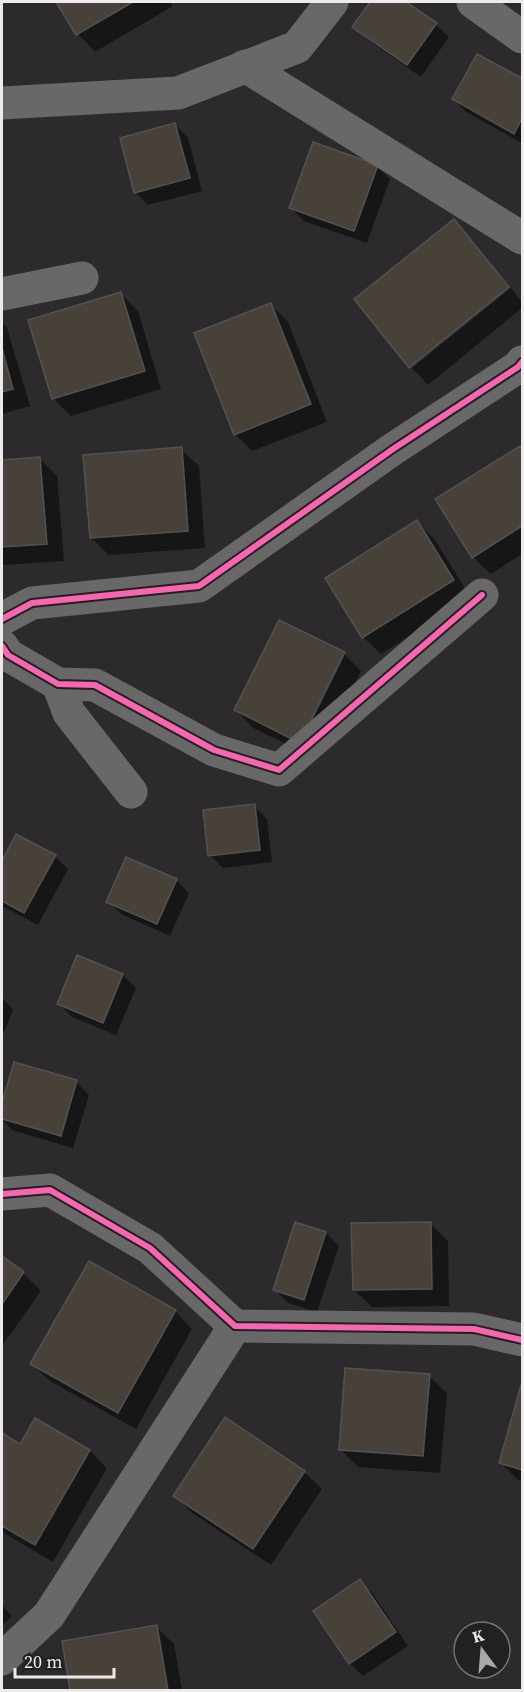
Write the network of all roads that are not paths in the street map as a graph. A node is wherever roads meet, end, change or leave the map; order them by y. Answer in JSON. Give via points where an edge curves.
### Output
{"nodes":[{"id":1,"x":332,"y":2,"type":"edge"},
{"id":2,"x":473,"y":2,"type":"edge"},
{"id":3,"x":522,"y":37,"type":"edge"},
{"id":4,"x":245,"y":66,"type":"junction"},
{"id":5,"x":2,"y":103,"type":"edge"},
{"id":6,"x":522,"y":238,"type":"edge"},
{"id":7,"x":82,"y":278,"type":"dead end"},
{"id":8,"x":2,"y":294,"type":"edge"},
{"id":9,"x":522,"y":362,"type":"edge"},
{"id":10,"x":482,"y":595,"type":"dead end"},
{"id":11,"x":2,"y":619,"type":"edge"},
{"id":12,"x":2,"y":646,"type":"edge"},
{"id":13,"x":58,"y":684,"type":"junction"},
{"id":14,"x":130,"y":792,"type":"dead end"},
{"id":15,"x":2,"y":1194,"type":"edge"},
{"id":16,"x":235,"y":1326,"type":"junction"},
{"id":17,"x":522,"y":1340,"type":"edge"},
{"id":18,"x":2,"y":1659,"type":"edge"}],
"edges":[{"from":1,"to":4,"type":"street","via":[[297,47]]},
{"from":2,"to":3,"type":"street"},
{"from":4,"to":5,"type":"street","via":[[177,93]]},
{"from":4,"to":6,"type":"street"},
{"from":7,"to":8,"type":"street"},
{"from":9,"to":11,"type":"street","via":[[199,586],[32,603]]},
{"from":10,"to":13,"type":"street","via":[[279,770],[213,750],[95,685]]},
{"from":12,"to":13,"type":"street","via":[[8,655]]},
{"from":13,"to":14,"type":"street","via":[[69,713]]},
{"from":15,"to":16,"type":"street","via":[[50,1190],[150,1248]]},
{"from":16,"to":17,"type":"street","via":[[474,1329]]},
{"from":16,"to":18,"type":"street","via":[[49,1615]]}]}
